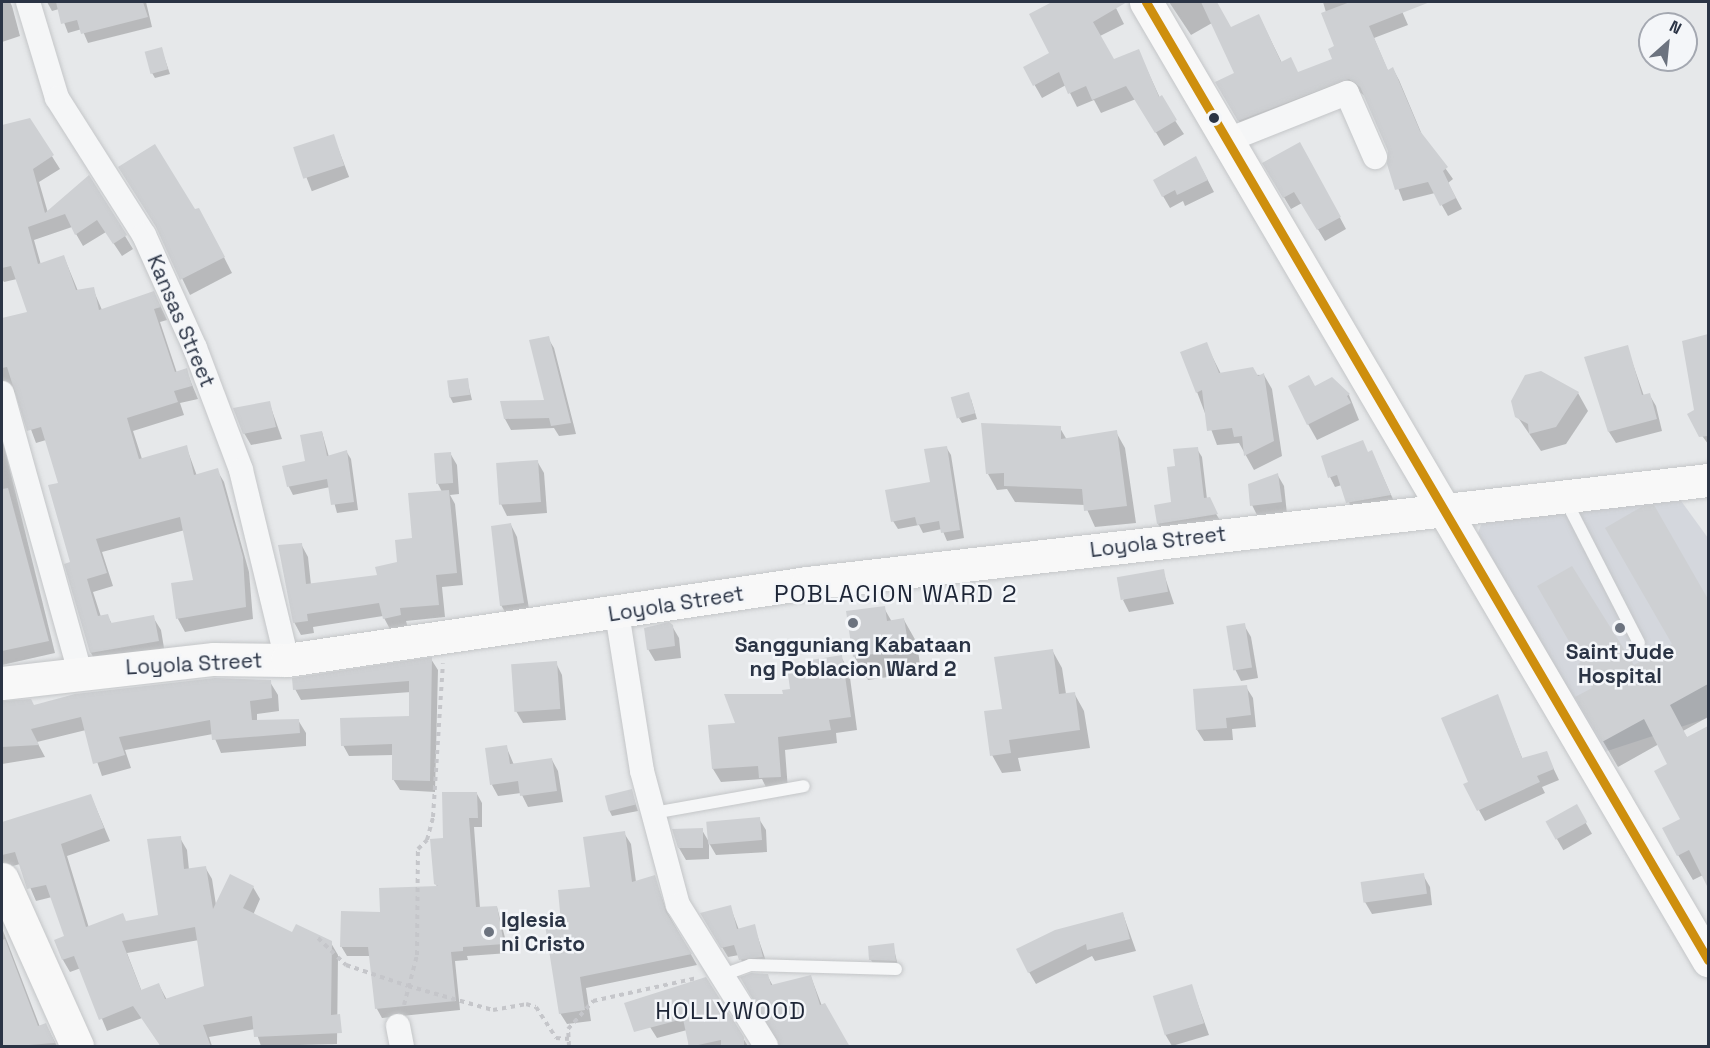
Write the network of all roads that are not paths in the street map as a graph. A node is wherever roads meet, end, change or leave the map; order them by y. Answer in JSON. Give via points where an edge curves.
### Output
{"nodes":[{"id":1,"x":28,"y":2,"type":"edge"},
{"id":2,"x":1146,"y":2,"type":"edge"},
{"id":3,"x":1228,"y":140,"type":"junction"},
{"id":4,"x":1375,"y":157,"type":"dead end"},
{"id":5,"x":2,"y":393,"type":"edge"},
{"id":6,"x":1708,"y":480,"type":"edge"},
{"id":7,"x":1563,"y":496,"type":"junction"},
{"id":8,"x":1444,"y":508,"type":"junction"},
{"id":9,"x":617,"y":613,"type":"junction"},
{"id":10,"x":1639,"y":643,"type":"dead end"},
{"id":11,"x":287,"y":660,"type":"junction"},
{"id":12,"x":81,"y":672,"type":"junction"},
{"id":13,"x":2,"y":682,"type":"edge"},
{"id":14,"x":804,"y":786,"type":"dead end"},
{"id":15,"x":653,"y":813,"type":"junction"},
{"id":16,"x":2,"y":879,"type":"edge"},
{"id":17,"x":1708,"y":960,"type":"edge"},
{"id":18,"x":896,"y":969,"type":"dead end"},
{"id":19,"x":722,"y":974,"type":"junction"},
{"id":20,"x":77,"y":1047,"type":"edge"},
{"id":21,"x":766,"y":1047,"type":"edge"}],
"edges":[{"from":1,"to":11,"type":"street","name":"Kansas Street","via":[[57,98],[144,235],[195,348],[241,470]]},
{"from":2,"to":3,"type":"street"},
{"from":3,"to":4,"type":"street","via":[[1347,93]]},
{"from":3,"to":8,"type":"street"},
{"from":5,"to":12,"type":"street"},
{"from":6,"to":7,"type":"street","name":"Loyola Street"},
{"from":7,"to":8,"type":"street","name":"Loyola Street"},
{"from":7,"to":10,"type":"lane"},
{"from":8,"to":9,"type":"street","name":"Loyola Street","via":[[807,583]]},
{"from":8,"to":17,"type":"street"},
{"from":9,"to":11,"type":"street","name":"Loyola Street"},
{"from":9,"to":15,"type":"street","via":[[642,771]]},
{"from":11,"to":12,"type":"street","name":"Loyola Street","via":[[214,659]]},
{"from":12,"to":13,"type":"street","name":"Loyola Street"},
{"from":14,"to":15,"type":"lane"},
{"from":15,"to":19,"type":"street","via":[[678,905]]},
{"from":16,"to":20,"type":"street"},
{"from":18,"to":19,"type":"lane","via":[[750,965]]},
{"from":19,"to":21,"type":"street"}]}
